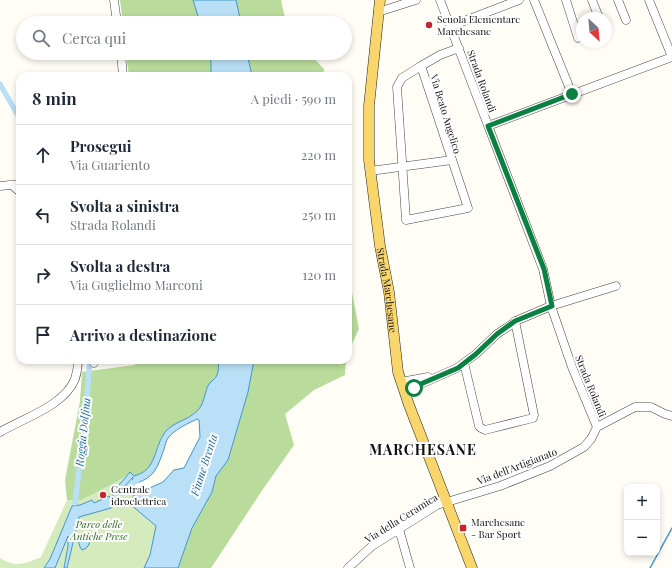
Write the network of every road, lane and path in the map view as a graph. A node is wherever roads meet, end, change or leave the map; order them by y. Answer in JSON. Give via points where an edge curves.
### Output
{"nodes":[{"id":1,"x":114,"y":0,"type":"edge"},
{"id":2,"x":380,"y":0,"type":"edge"},
{"id":3,"x":416,"y":0,"type":"edge"},
{"id":4,"x":440,"y":0,"type":"edge"},
{"id":5,"x":519,"y":0,"type":"edge"},
{"id":6,"x":534,"y":0,"type":"edge"},
{"id":7,"x":566,"y":0,"type":"edge"},
{"id":8,"x":592,"y":0,"type":"edge"},
{"id":9,"x":618,"y":0,"type":"edge"},
{"id":10,"x":649,"y":0,"type":"edge"},
{"id":11,"x":378,"y":12,"type":"junction"},
{"id":12,"x":597,"y":12,"type":"edge"},
{"id":13,"x":116,"y":16,"type":"edge"},
{"id":14,"x":626,"y":20,"type":"dead end"},
{"id":15,"x":451,"y":26,"type":"junction"},
{"id":16,"x":576,"y":32,"type":"edge"},
{"id":17,"x":459,"y":48,"type":"junction"},
{"id":18,"x":122,"y":60,"type":"edge"},
{"id":19,"x":421,"y":66,"type":"junction"},
{"id":20,"x":123,"y":72,"type":"edge"},
{"id":21,"x":572,"y":94,"type":"junction"},
{"id":22,"x":488,"y":126,"type":"junction"},
{"id":23,"x":452,"y":160,"type":"junction"},
{"id":24,"x":402,"y":167,"type":"junction"},
{"id":25,"x":370,"y":171,"type":"junction"},
{"id":26,"x":16,"y":185,"type":"edge"},
{"id":27,"x":0,"y":186,"type":"edge"},
{"id":28,"x":616,"y":286,"type":"dead end"},
{"id":29,"x":552,"y":306,"type":"junction"},
{"id":30,"x":515,"y":321,"type":"junction"},
{"id":31,"x":464,"y":363,"type":"junction"},
{"id":32,"x":77,"y":364,"type":"edge"},
{"id":33,"x":444,"y":374,"type":"junction"},
{"id":34,"x":402,"y":384,"type":"junction"},
{"id":35,"x":419,"y":385,"type":"junction"},
{"id":36,"x":409,"y":405,"type":"junction"},
{"id":37,"x":672,"y":416,"type":"edge"},
{"id":38,"x":597,"y":427,"type":"junction"},
{"id":39,"x":0,"y":432,"type":"edge"},
{"id":40,"x":446,"y":501,"type":"junction"},
{"id":41,"x":399,"y":529,"type":"junction"},
{"id":42,"x":348,"y":568,"type":"edge"},
{"id":43,"x":410,"y":568,"type":"edge"},
{"id":44,"x":472,"y":568,"type":"edge"}],
"edges":[{"from":1,"to":13,"type":"street"},
{"from":2,"to":11,"type":"main road","name":"Strada Marchesane"},
{"from":3,"to":11,"type":"street"},
{"from":4,"to":15,"type":"street","name":"Strada Rolandi"},
{"from":5,"to":15,"type":"street"},
{"from":6,"to":21,"type":"street"},
{"from":7,"to":16,"type":"street"},
{"from":8,"to":12,"type":"street"},
{"from":9,"to":14,"type":"street"},
{"from":10,"to":21,"type":"street","via":[[672,57]]},
{"from":11,"to":25,"type":"main road","name":"Strada Marchesane","via":[[369,106]]},
{"from":15,"to":17,"type":"street","name":"Strada Rolandi"},
{"from":17,"to":19,"type":"street","via":[[440,54]]},
{"from":17,"to":22,"type":"street","name":"Strada Rolandi"},
{"from":18,"to":20,"type":"street"},
{"from":19,"to":23,"type":"street","name":"Via Beato Angelico"},
{"from":19,"to":24,"type":"street","via":[[402,78],[397,87]]},
{"from":21,"to":22,"type":"street"},
{"from":22,"to":29,"type":"street","name":"Strada Rolandi","via":[[544,269]]},
{"from":23,"to":24,"type":"street","name":"Via Beato Angelico"},
{"from":23,"to":24,"type":"street","via":[[468,208],[406,220]]},
{"from":24,"to":25,"type":"street","name":"Via Beato Angelico"},
{"from":25,"to":34,"type":"main road","name":"Strada Marchesane","via":[[389,292],[398,372]]},
{"from":26,"to":27,"type":"street"},
{"from":28,"to":29,"type":"street"},
{"from":29,"to":30,"type":"street"},
{"from":29,"to":38,"type":"street","name":"Strada Rolandi","via":[[572,367]]},
{"from":30,"to":31,"type":"street"},
{"from":30,"to":31,"type":"street","via":[[533,418],[485,430],[481,428]]},
{"from":31,"to":33,"type":"street"},
{"from":32,"to":39,"type":"street","via":[[75,378],[62,397],[51,406]]},
{"from":33,"to":34,"type":"street"},
{"from":33,"to":35,"type":"street"},
{"from":34,"to":35,"type":"street","via":[[410,389]]},
{"from":34,"to":36,"type":"main road","name":"Strada Marchesane"},
{"from":35,"to":36,"type":"street"},
{"from":36,"to":40,"type":"main road","name":"Strada Marchesane"},
{"from":37,"to":38,"type":"street","via":[[651,407],[635,407]]},
{"from":38,"to":40,"type":"street","name":"Via dell'Artigianato","via":[[584,447],[550,466],[500,486]]},
{"from":40,"to":41,"type":"street","name":"Via della Ceramica"},
{"from":40,"to":44,"type":"main road","name":"Strada Marchesane"},
{"from":41,"to":42,"type":"street","name":"Via della Ceramica","via":[[372,546]]},
{"from":41,"to":43,"type":"street"}]}
